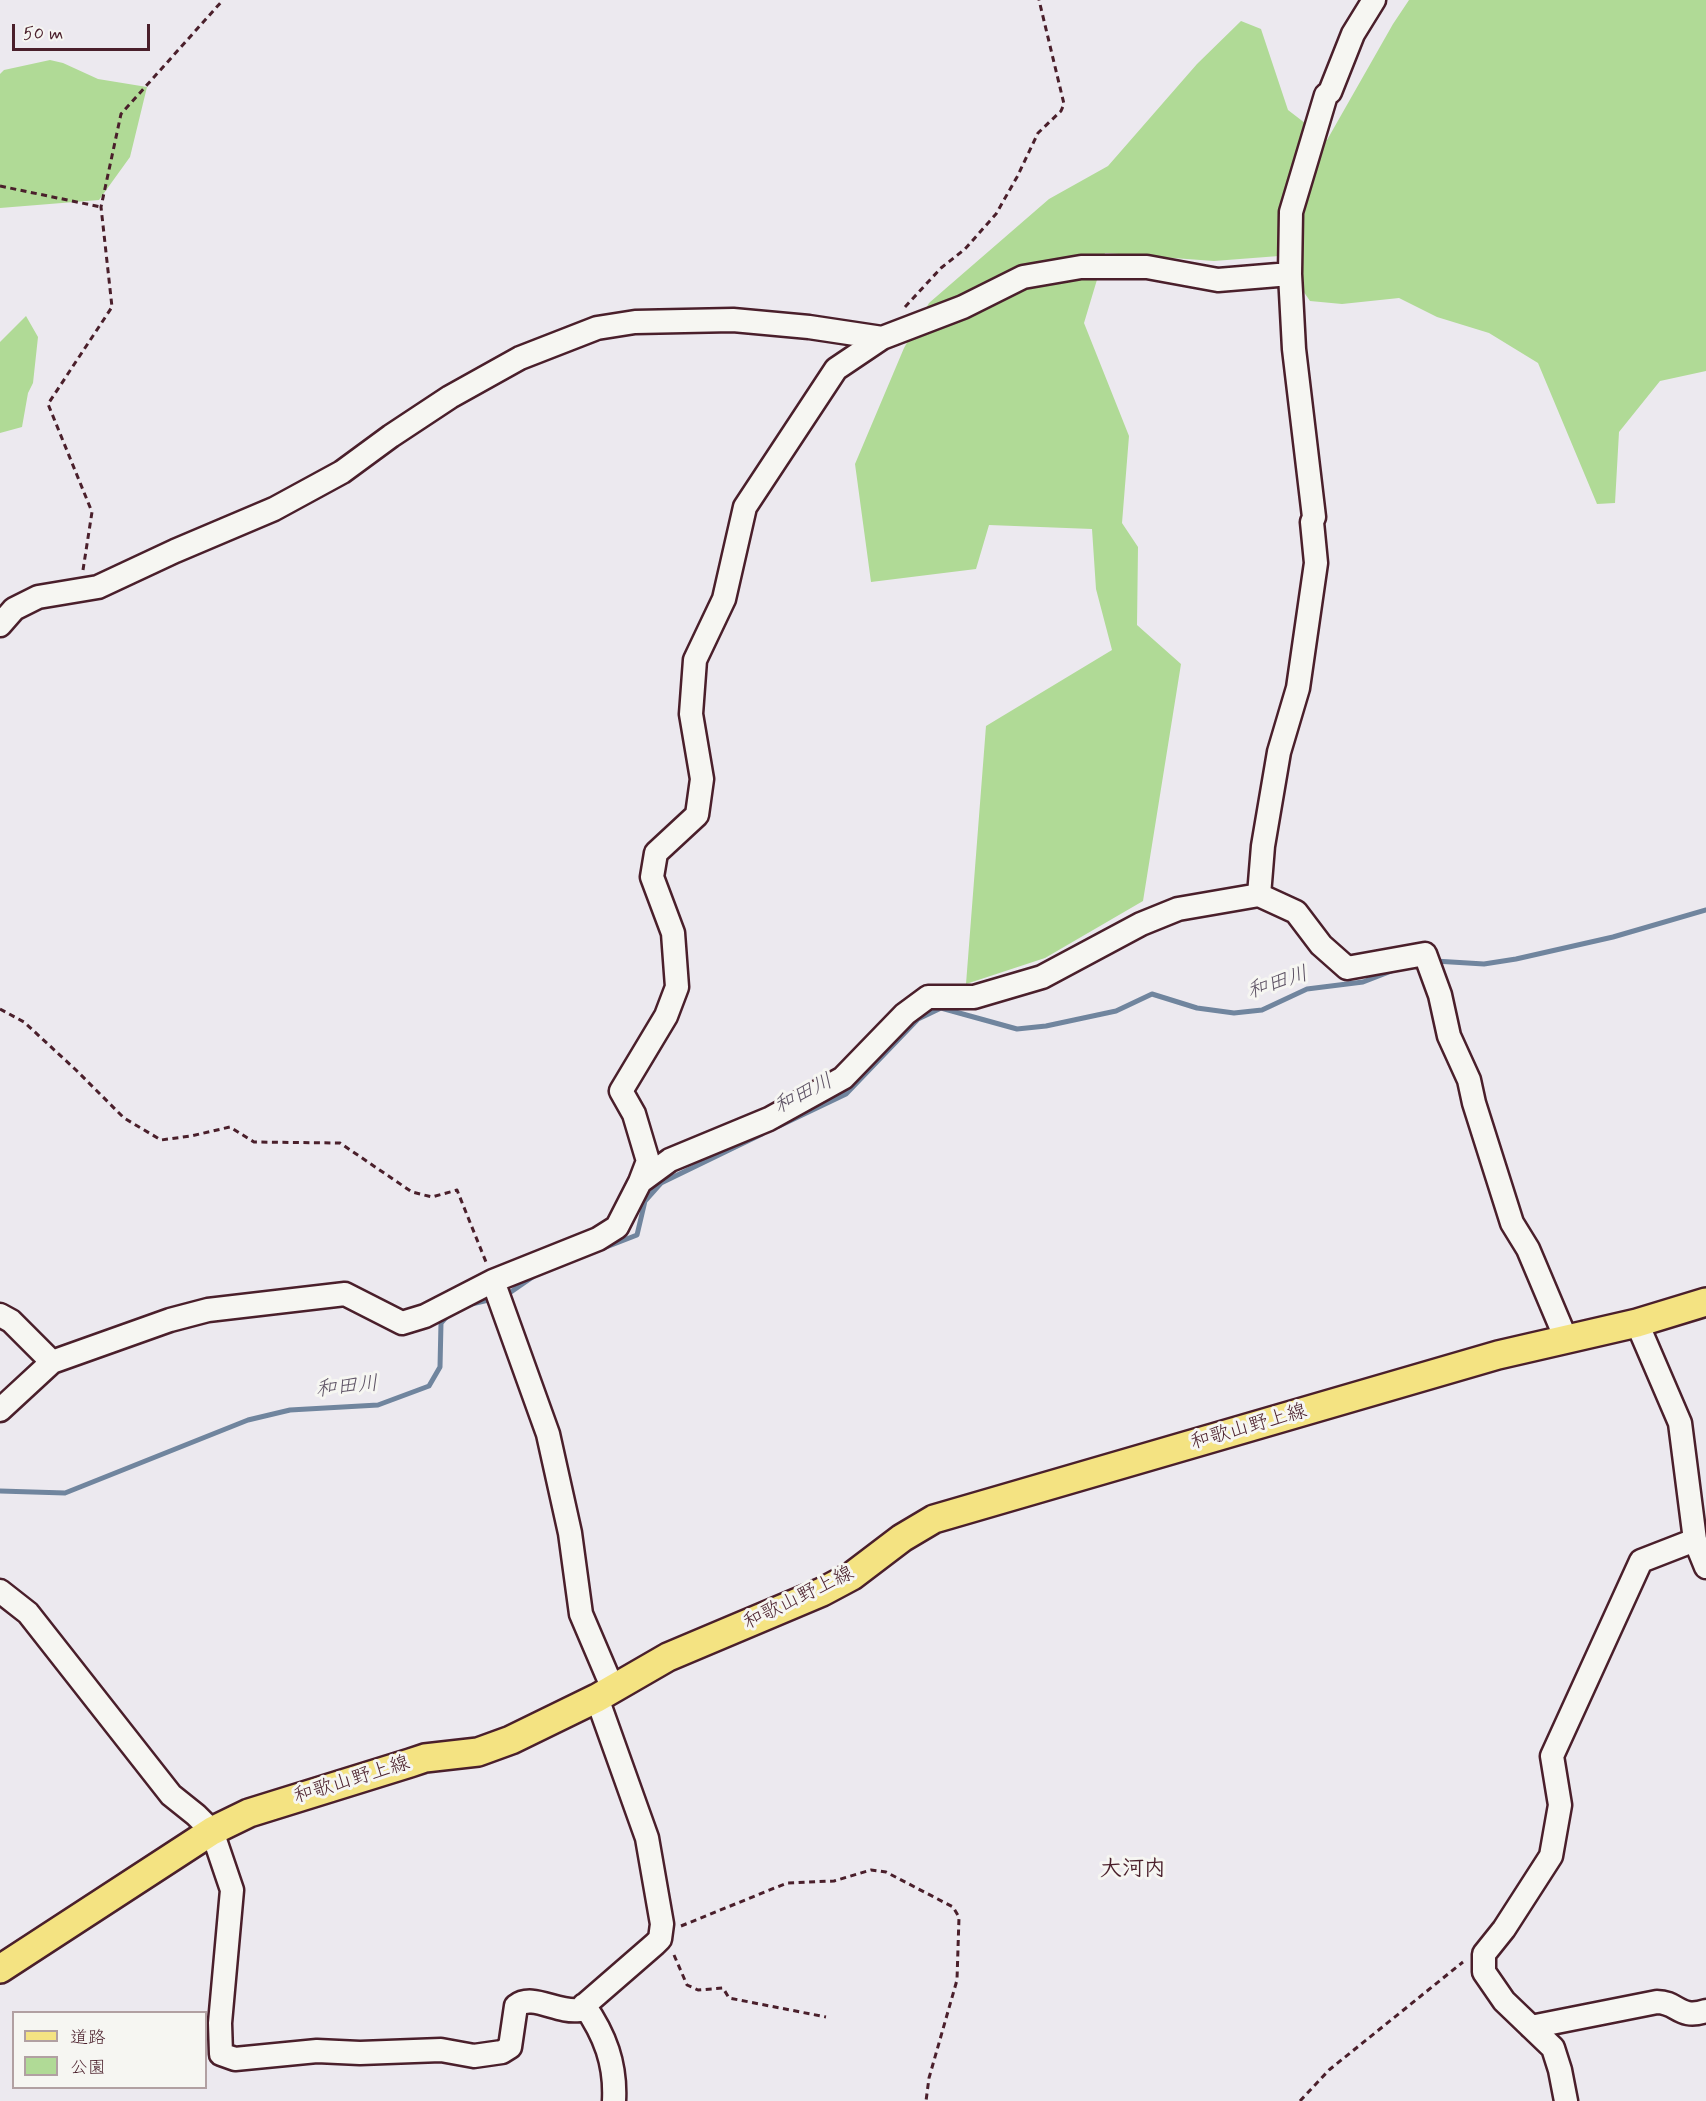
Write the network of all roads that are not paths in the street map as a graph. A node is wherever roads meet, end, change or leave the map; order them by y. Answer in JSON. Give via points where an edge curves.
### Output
{"nodes":[{"id":1,"x":1374,"y":0,"type":"edge"},
{"id":2,"x":1290,"y":274,"type":"junction"},
{"id":3,"x":882,"y":338,"type":"junction"},
{"id":4,"x":0,"y":625,"type":"edge"},
{"id":5,"x":1259,"y":895,"type":"junction"},
{"id":6,"x":640,"y":1182,"type":"junction"},
{"id":7,"x":493,"y":1281,"type":"junction"},
{"id":8,"x":1706,"y":1302,"type":"edge"},
{"id":9,"x":0,"y":1315,"type":"edge"},
{"id":10,"x":1637,"y":1323,"type":"junction"},
{"id":11,"x":1566,"y":1339,"type":"junction"},
{"id":12,"x":52,"y":1362,"type":"junction"},
{"id":13,"x":0,"y":1410,"type":"edge"},
{"id":14,"x":1695,"y":1540,"type":"junction"},
{"id":15,"x":1706,"y":1567,"type":"edge"},
{"id":16,"x":0,"y":1591,"type":"edge"},
{"id":17,"x":605,"y":1694,"type":"junction"},
{"id":18,"x":212,"y":1831,"type":"junction"},
{"id":19,"x":0,"y":1969,"type":"edge"},
{"id":20,"x":584,"y":2005,"type":"junction"},
{"id":21,"x":1706,"y":2011,"type":"edge"},
{"id":22,"x":1531,"y":2027,"type":"junction"},
{"id":23,"x":614,"y":2101,"type":"edge"},
{"id":24,"x":1566,"y":2101,"type":"edge"}],
"edges":[{"from":1,"to":2,"type":"street","via":[[1353,34],[1326,95],[1291,212]]},
{"from":2,"to":3,"type":"street","via":[[1218,280],[1147,267],[1081,267],[1023,277],[963,307]]},
{"from":2,"to":5,"type":"street","via":[[1316,563],[1298,688],[1279,752]]},
{"from":3,"to":4,"type":"street","via":[[733,320],[635,322],[597,328],[510,363],[450,397],[342,472],[274,509],[98,587],[38,597],[14,609]]},
{"from":3,"to":6,"type":"street","via":[[836,369],[745,507],[724,599],[695,660],[691,714],[702,778],[697,815],[656,853],[652,877],[673,933],[677,987],[666,1016],[621,1091],[634,1114],[648,1161]]},
{"from":5,"to":6,"type":"street","via":[[1178,909],[1141,924],[1042,977],[974,998],[928,997],[905,1014],[843,1078],[769,1119],[670,1160]]},
{"from":5,"to":11,"type":"street","via":[[1296,912],[1321,945],[1347,968],[1425,954],[1449,1036],[1469,1080],[1512,1223],[1528,1249]]},
{"from":6,"to":7,"type":"street","via":[[617,1227],[598,1239]]},
{"from":7,"to":12,"type":"street","via":[[425,1316],[402,1323],[345,1294],[208,1310]]},
{"from":7,"to":17,"type":"street","via":[[548,1434],[570,1533],[581,1614]]},
{"from":8,"to":10,"type":"main road","name":"和歌山野上線"},
{"from":9,"to":12,"type":"street"},
{"from":10,"to":11,"type":"main road","name":"和歌山野上線"},
{"from":10,"to":14,"type":"street","via":[[1680,1423]]},
{"from":11,"to":17,"type":"main road","name":"和歌山野上線","via":[[1498,1355],[934,1519],[822,1592],[668,1657]]},
{"from":12,"to":13,"type":"street"},
{"from":14,"to":15,"type":"street"},
{"from":14,"to":22,"type":"street","via":[[1641,1561],[1552,1756],[1560,1805],[1551,1856],[1484,1954],[1484,1972],[1503,2001]]},
{"from":16,"to":18,"type":"street","via":[[28,1612],[171,1795]]},
{"from":17,"to":18,"type":"main road","name":"和歌山野上線","via":[[478,1752],[410,1762],[249,1813]]},
{"from":17,"to":20,"type":"street","via":[[647,1838],[661,1930],[660,1939]]},
{"from":18,"to":19,"type":"main road","name":"和歌山野上線"},
{"from":18,"to":20,"type":"street","via":[[232,1890],[219,2023],[221,2054],[235,2059],[318,2051],[441,2050],[474,2056],[510,2047],[516,2006],[522,2001],[567,2012]]},
{"from":20,"to":23,"type":"street","via":[[600,2028],[612,2059]]},
{"from":21,"to":22,"type":"street","via":[[1692,2015],[1657,2002]]},
{"from":22,"to":24,"type":"street","via":[[1553,2048]]}]}
